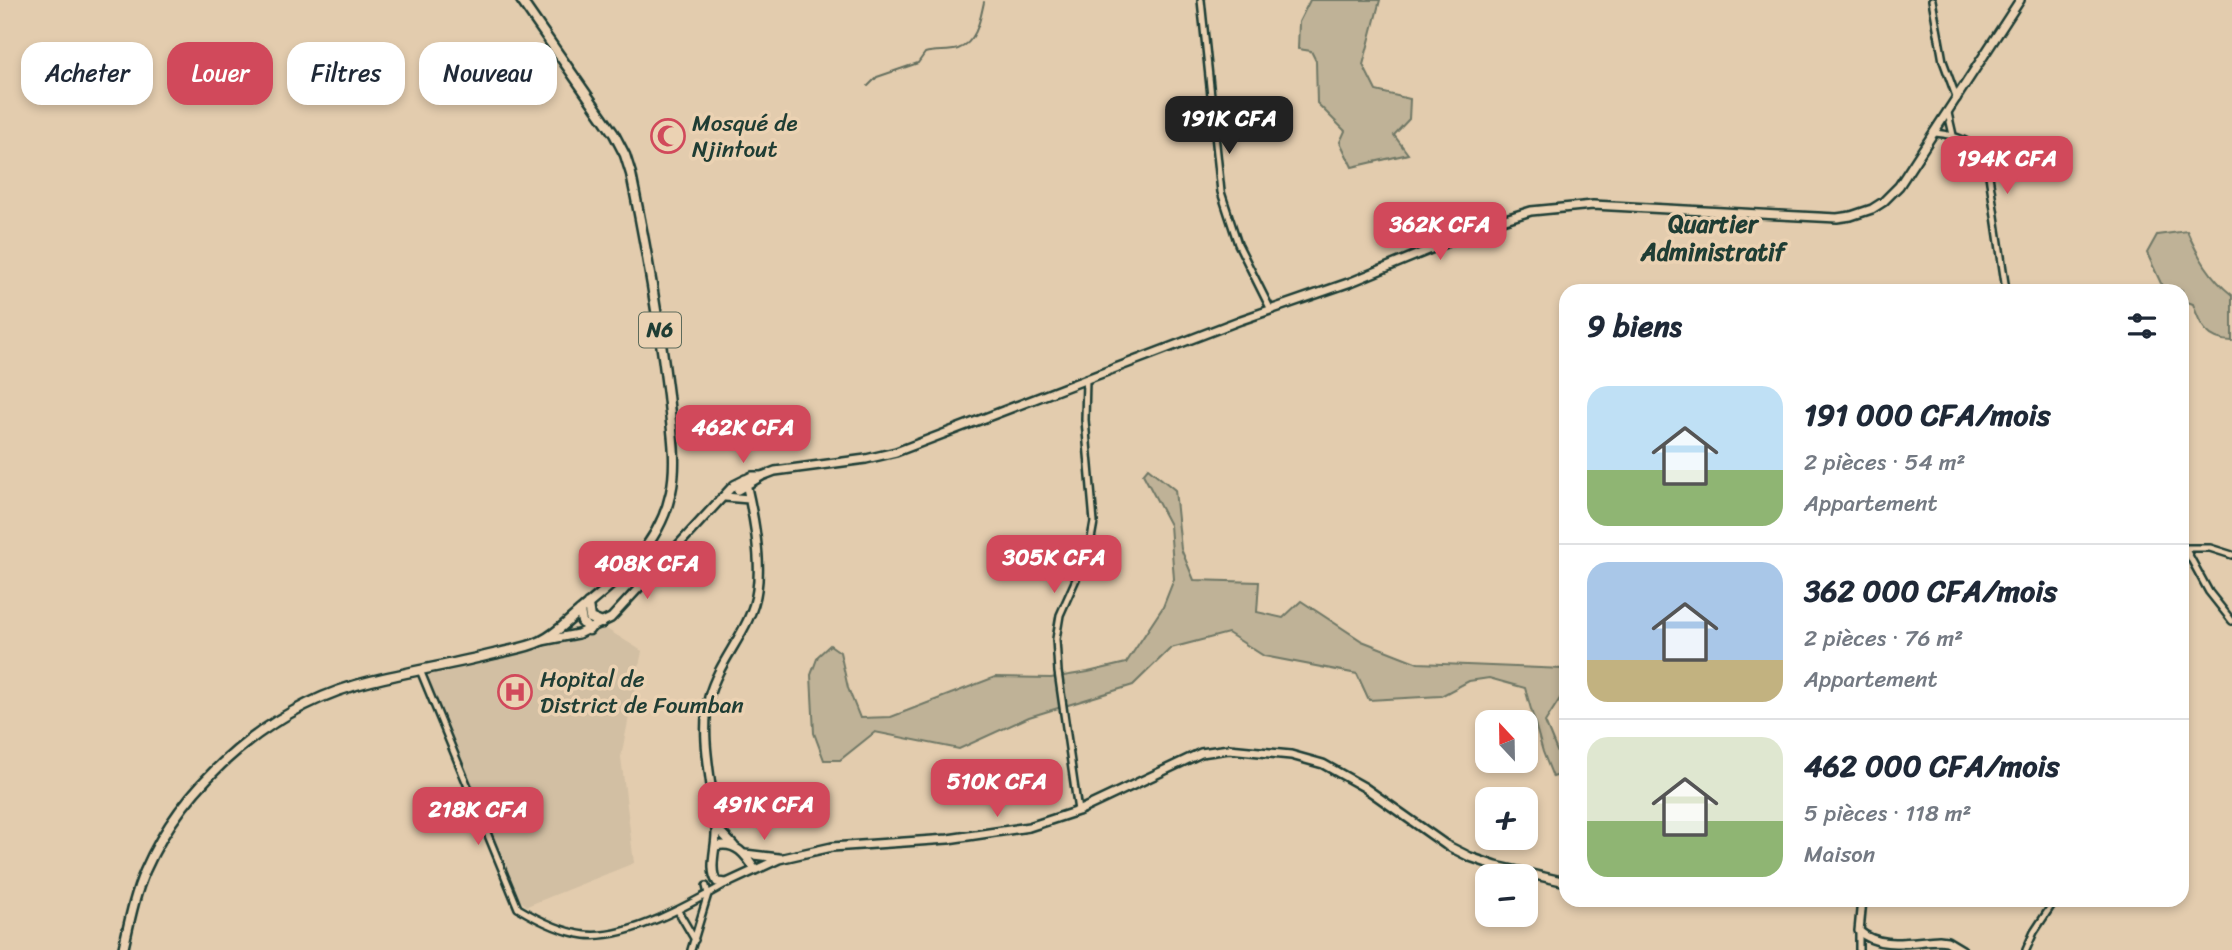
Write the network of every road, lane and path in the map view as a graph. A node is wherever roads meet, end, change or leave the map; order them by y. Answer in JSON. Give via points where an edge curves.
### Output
{"nodes":[{"id":1,"x":521,"y":0,"type":"edge"},
{"id":2,"x":1201,"y":0,"type":"edge"},
{"id":3,"x":1932,"y":0,"type":"edge"},
{"id":4,"x":2020,"y":0,"type":"edge"},
{"id":5,"x":1957,"y":99,"type":"junction"},
{"id":6,"x":1948,"y":113,"type":"junction"},
{"id":7,"x":1935,"y":134,"type":"junction"},
{"id":8,"x":1952,"y":135,"type":"junction"},
{"id":9,"x":2005,"y":284,"type":"edge"},
{"id":10,"x":1271,"y":310,"type":"junction"},
{"id":11,"x":1086,"y":379,"type":"junction"},
{"id":12,"x":760,"y":477,"type":"junction"},
{"id":13,"x":748,"y":481,"type":"junction"},
{"id":14,"x":721,"y":499,"type":"junction"},
{"id":15,"x":751,"y":499,"type":"junction"},
{"id":16,"x":2189,"y":547,"type":"edge"},
{"id":17,"x":2232,"y":555,"type":"edge"},
{"id":18,"x":2189,"y":556,"type":"edge"},
{"id":19,"x":588,"y":604,"type":"junction"},
{"id":20,"x":580,"y":611,"type":"junction"},
{"id":21,"x":2232,"y":621,"type":"edge"},
{"id":22,"x":601,"y":624,"type":"junction"},
{"id":23,"x":589,"y":630,"type":"junction"},
{"id":24,"x":541,"y":641,"type":"junction"},
{"id":25,"x":420,"y":670,"type":"junction"},
{"id":26,"x":1078,"y":811,"type":"junction"},
{"id":27,"x":716,"y":827,"type":"junction"},
{"id":28,"x":716,"y":846,"type":"junction"},
{"id":29,"x":734,"y":846,"type":"junction"},
{"id":30,"x":745,"y":854,"type":"junction"},
{"id":31,"x":779,"y":859,"type":"junction"},
{"id":32,"x":755,"y":870,"type":"junction"},
{"id":33,"x":712,"y":872,"type":"junction"},
{"id":34,"x":1559,"y":880,"type":"edge"},
{"id":35,"x":727,"y":883,"type":"junction"},
{"id":36,"x":706,"y":886,"type":"junction"},
{"id":37,"x":708,"y":894,"type":"junction"},
{"id":38,"x":701,"y":898,"type":"junction"},
{"id":39,"x":1862,"y":907,"type":"edge"},
{"id":40,"x":2050,"y":907,"type":"edge"},
{"id":41,"x":678,"y":911,"type":"junction"},
{"id":42,"x":1859,"y":931,"type":"junction"},
{"id":43,"x":695,"y":940,"type":"junction"},
{"id":44,"x":122,"y":950,"type":"edge"},
{"id":45,"x":691,"y":950,"type":"edge"},
{"id":46,"x":1859,"y":950,"type":"edge"},
{"id":47,"x":1962,"y":950,"type":"edge"},
{"id":48,"x":2026,"y":950,"type":"edge"}],
"edges":[{"from":1,"to":19,"type":"highway","number":"N6","via":[[601,114],[629,165],[656,300],[670,418],[674,473],[662,522],[636,560]]},
{"from":2,"to":10,"type":"street","via":[[1222,192],[1238,244]]},
{"from":3,"to":5,"type":"street","via":[[1943,61]]},
{"from":4,"to":5,"type":"main road"},
{"from":5,"to":6,"type":"main road"},
{"from":6,"to":7,"type":"main road"},
{"from":6,"to":8,"type":"street"},
{"from":7,"to":8,"type":"street"},
{"from":7,"to":10,"type":"main road","via":[[1892,194],[1862,214],[1823,217],[1657,206],[1548,208],[1513,216]]},
{"from":8,"to":9,"type":"street","via":[[1969,142],[1987,162]]},
{"from":10,"to":11,"type":"main road"},
{"from":11,"to":12,"type":"main road","via":[[895,452]]},
{"from":11,"to":26,"type":"street","via":[[1093,528],[1089,550],[1060,615],[1056,639]]},
{"from":12,"to":13,"type":"main road"},
{"from":12,"to":15,"type":"main road"},
{"from":13,"to":14,"type":"main road"},
{"from":13,"to":15,"type":"main road"},
{"from":14,"to":15,"type":"main road"},
{"from":14,"to":22,"type":"main road"},
{"from":15,"to":27,"type":"main road","via":[[756,597],[713,687],[708,708],[709,780]]},
{"from":16,"to":17,"type":"street"},
{"from":18,"to":21,"type":"street"},
{"from":19,"to":20,"type":"highway","number":"N6"},
{"from":19,"to":22,"type":"highway","via":[[590,618]]},
{"from":20,"to":23,"type":"highway"},
{"from":20,"to":24,"type":"highway","number":"N6"},
{"from":22,"to":23,"type":"main road"},
{"from":23,"to":24,"type":"main road"},
{"from":24,"to":25,"type":"highway","number":"N6"},
{"from":25,"to":41,"type":"street","via":[[519,908],[573,932],[596,935]]},
{"from":25,"to":44,"type":"highway","number":"N6","via":[[317,699],[261,732],[216,769],[151,859]]},
{"from":26,"to":31,"type":"main road","via":[[1029,827],[983,835],[839,846]]},
{"from":26,"to":34,"type":"main road","via":[[1201,753],[1229,749],[1279,753],[1339,772],[1470,857]]},
{"from":27,"to":28,"type":"main road"},
{"from":27,"to":29,"type":"main road"},
{"from":28,"to":29,"type":"main road"},
{"from":28,"to":33,"type":"main road"},
{"from":29,"to":30,"type":"main road"},
{"from":30,"to":31,"type":"main road"},
{"from":30,"to":32,"type":"main road"},
{"from":31,"to":32,"type":"main road"},
{"from":32,"to":35,"type":"main road"},
{"from":33,"to":35,"type":"main road","via":[[717,882]]},
{"from":33,"to":36,"type":"street"},
{"from":35,"to":37,"type":"street"},
{"from":36,"to":37,"type":"street"},
{"from":36,"to":38,"type":"street"},
{"from":37,"to":38,"type":"street"},
{"from":37,"to":43,"type":"street"},
{"from":38,"to":41,"type":"street"},
{"from":39,"to":42,"type":"main road"},
{"from":40,"to":48,"type":"street"},
{"from":41,"to":43,"type":"street"},
{"from":42,"to":46,"type":"street"},
{"from":42,"to":47,"type":"main road","via":[[1877,942],[1939,940]]},
{"from":43,"to":45,"type":"street"}]}
